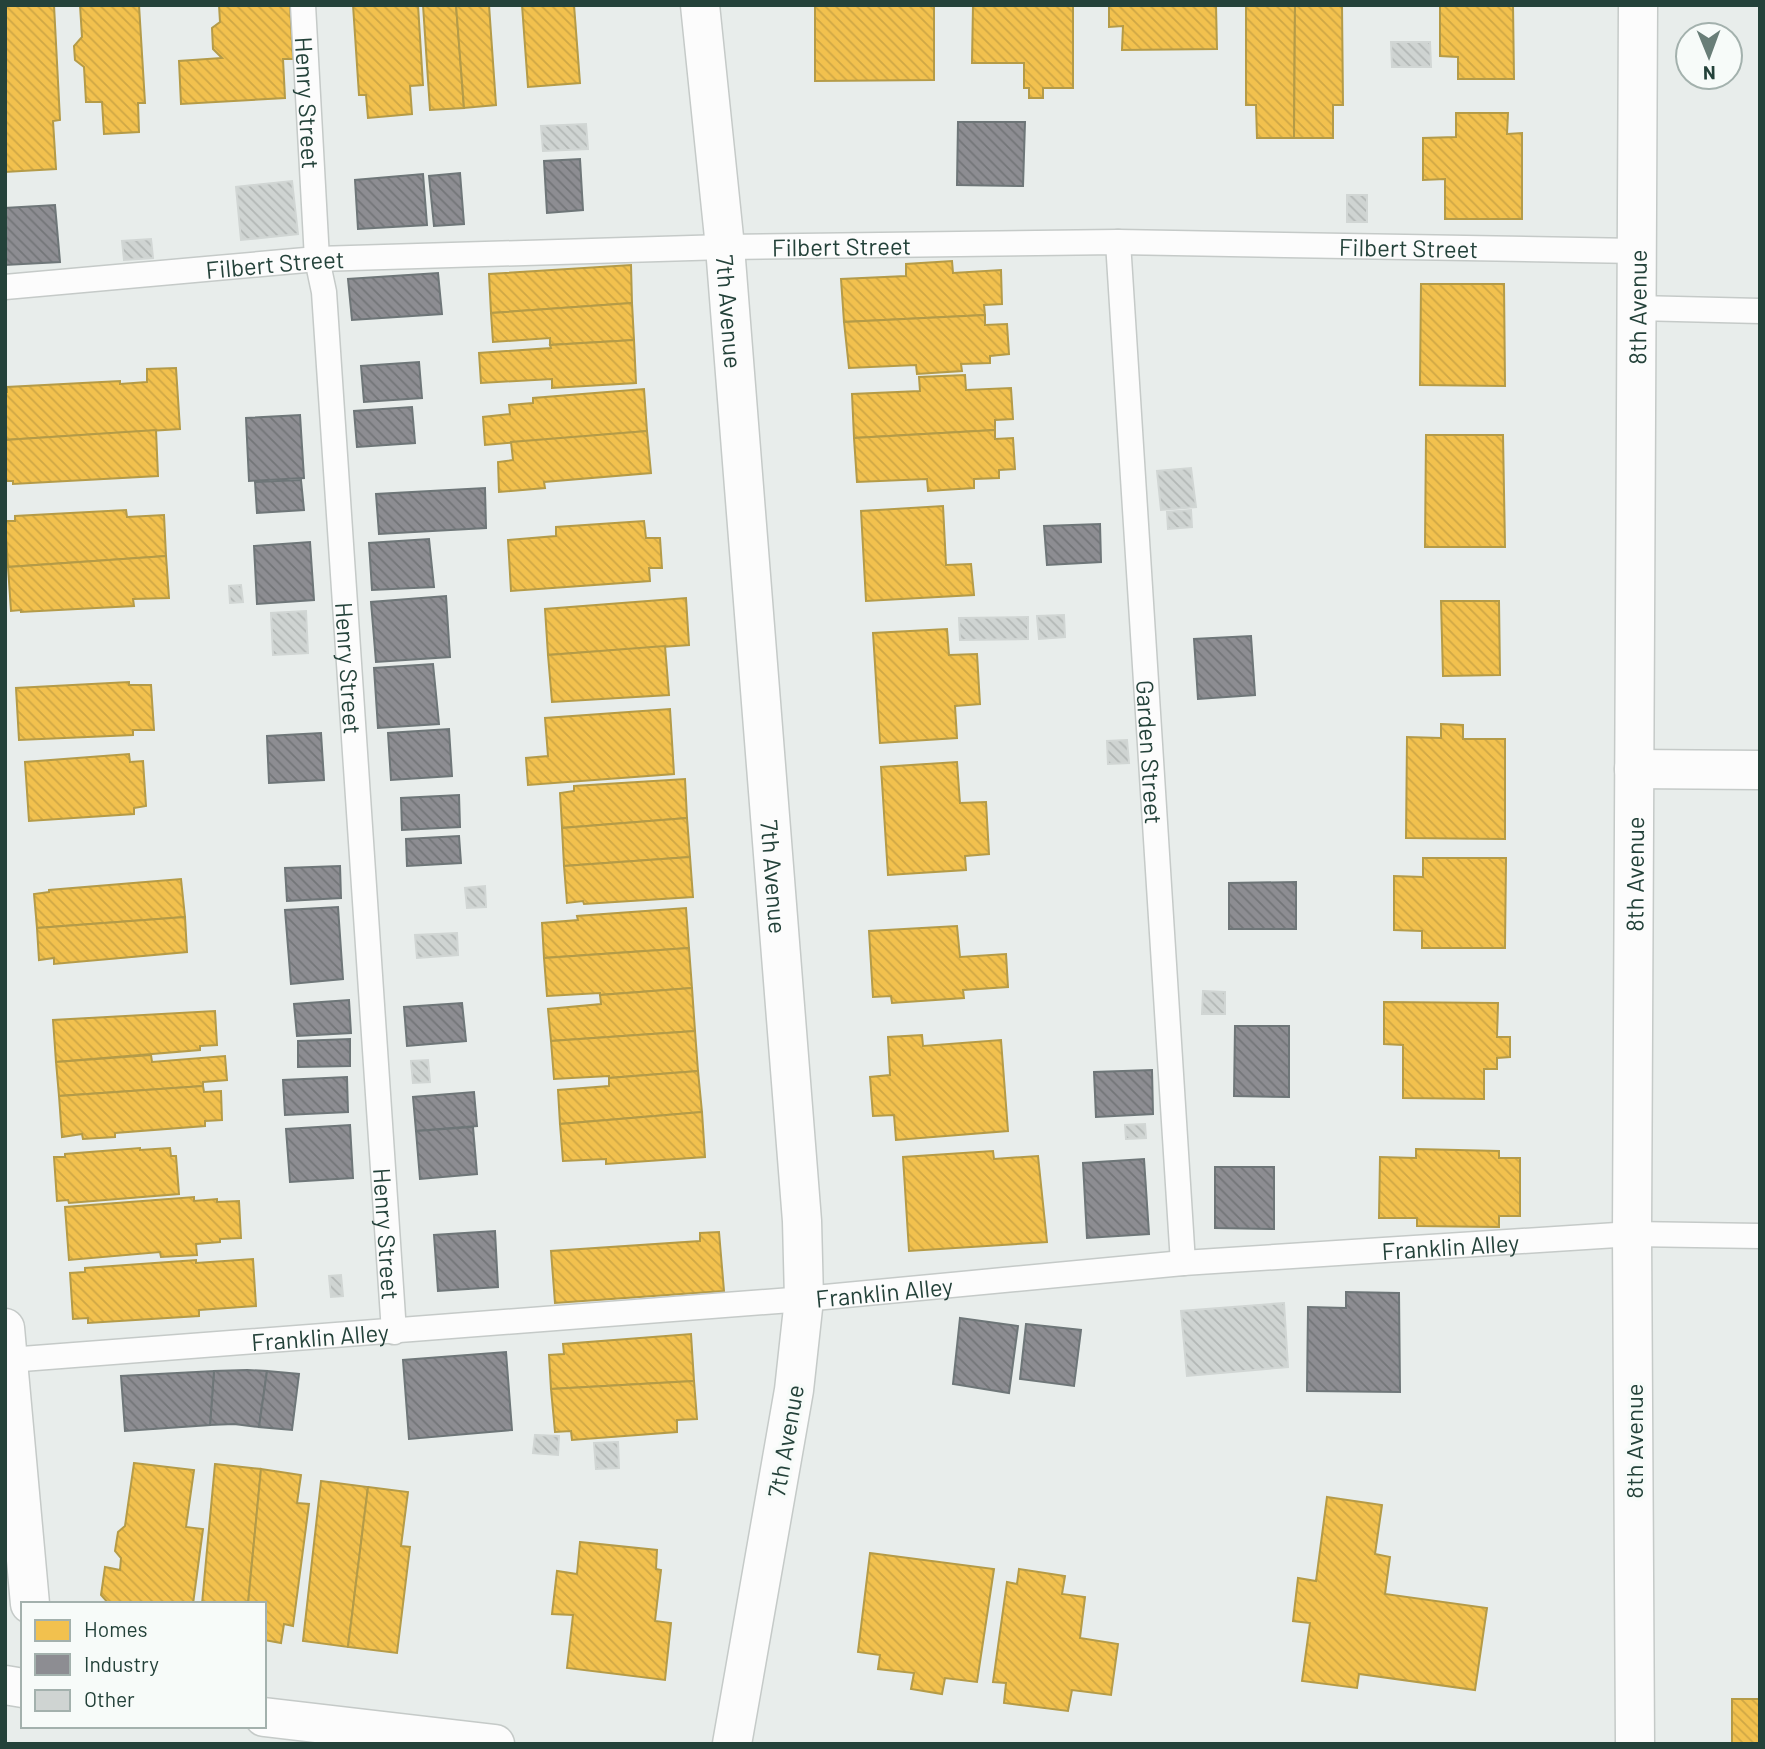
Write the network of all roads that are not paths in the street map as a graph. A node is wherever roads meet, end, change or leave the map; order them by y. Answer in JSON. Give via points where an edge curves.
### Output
{"nodes":[{"id":1,"x":303,"y":5,"type":"edge"},
{"id":2,"x":700,"y":5,"type":"edge"},
{"id":3,"x":1638,"y":5,"type":"edge"},
{"id":4,"x":1118,"y":242,"type":"junction"},
{"id":5,"x":725,"y":247,"type":"junction"},
{"id":6,"x":1637,"y":251,"type":"junction"},
{"id":7,"x":317,"y":259,"type":"junction"},
{"id":8,"x":5,"y":287,"type":"edge"},
{"id":9,"x":1636,"y":308,"type":"junction"},
{"id":10,"x":1760,"y":311,"type":"edge"},
{"id":11,"x":1634,"y":769,"type":"junction"},
{"id":12,"x":1760,"y":771,"type":"edge"},
{"id":13,"x":1632,"y":1234,"type":"junction"},
{"id":14,"x":1760,"y":1236,"type":"edge"},
{"id":15,"x":1183,"y":1263,"type":"junction"},
{"id":16,"x":804,"y":1299,"type":"junction"},
{"id":17,"x":394,"y":1332,"type":"junction"},
{"id":18,"x":7,"y":1344,"type":"edge"},
{"id":19,"x":30,"y":1602,"type":"edge"},
{"id":20,"x":266,"y":1717,"type":"edge"},
{"id":21,"x":495,"y":1744,"type":"edge"},
{"id":22,"x":732,"y":1744,"type":"edge"},
{"id":23,"x":1635,"y":1744,"type":"edge"}],
"edges":[{"from":1,"to":7,"type":"lane","name":"Henry Street"},
{"from":2,"to":5,"type":"street","name":"7th Avenue"},
{"from":3,"to":6,"type":"street","name":"8th Avenue"},
{"from":4,"to":5,"type":"lane","name":"Filbert Street"},
{"from":4,"to":6,"type":"lane","name":"Filbert Street"},
{"from":4,"to":15,"type":"lane","name":"Garden Street"},
{"from":5,"to":7,"type":"lane","name":"Filbert Street"},
{"from":5,"to":16,"type":"street","name":"7th Avenue","via":[[801,1207]]},
{"from":6,"to":9,"type":"street","name":"8th Avenue"},
{"from":7,"to":8,"type":"lane","name":"Filbert Street"},
{"from":7,"to":17,"type":"lane","name":"Henry Street","via":[[325,305]]},
{"from":9,"to":10,"type":"lane"},
{"from":9,"to":11,"type":"street","name":"8th Avenue"},
{"from":11,"to":12,"type":"street"},
{"from":11,"to":13,"type":"street","name":"8th Avenue"},
{"from":13,"to":14,"type":"lane","name":"Franklin Alley"},
{"from":13,"to":15,"type":"lane","name":"Franklin Alley"},
{"from":13,"to":23,"type":"street","name":"8th Avenue"},
{"from":15,"to":16,"type":"lane","name":"Franklin Alley"},
{"from":16,"to":17,"type":"lane","name":"Franklin Alley"},
{"from":16,"to":22,"type":"street","name":"7th Avenue","via":[[794,1390]]},
{"from":17,"to":18,"type":"lane","name":"Franklin Alley"},
{"from":18,"to":19,"type":"street"},
{"from":20,"to":21,"type":"street"}]}
